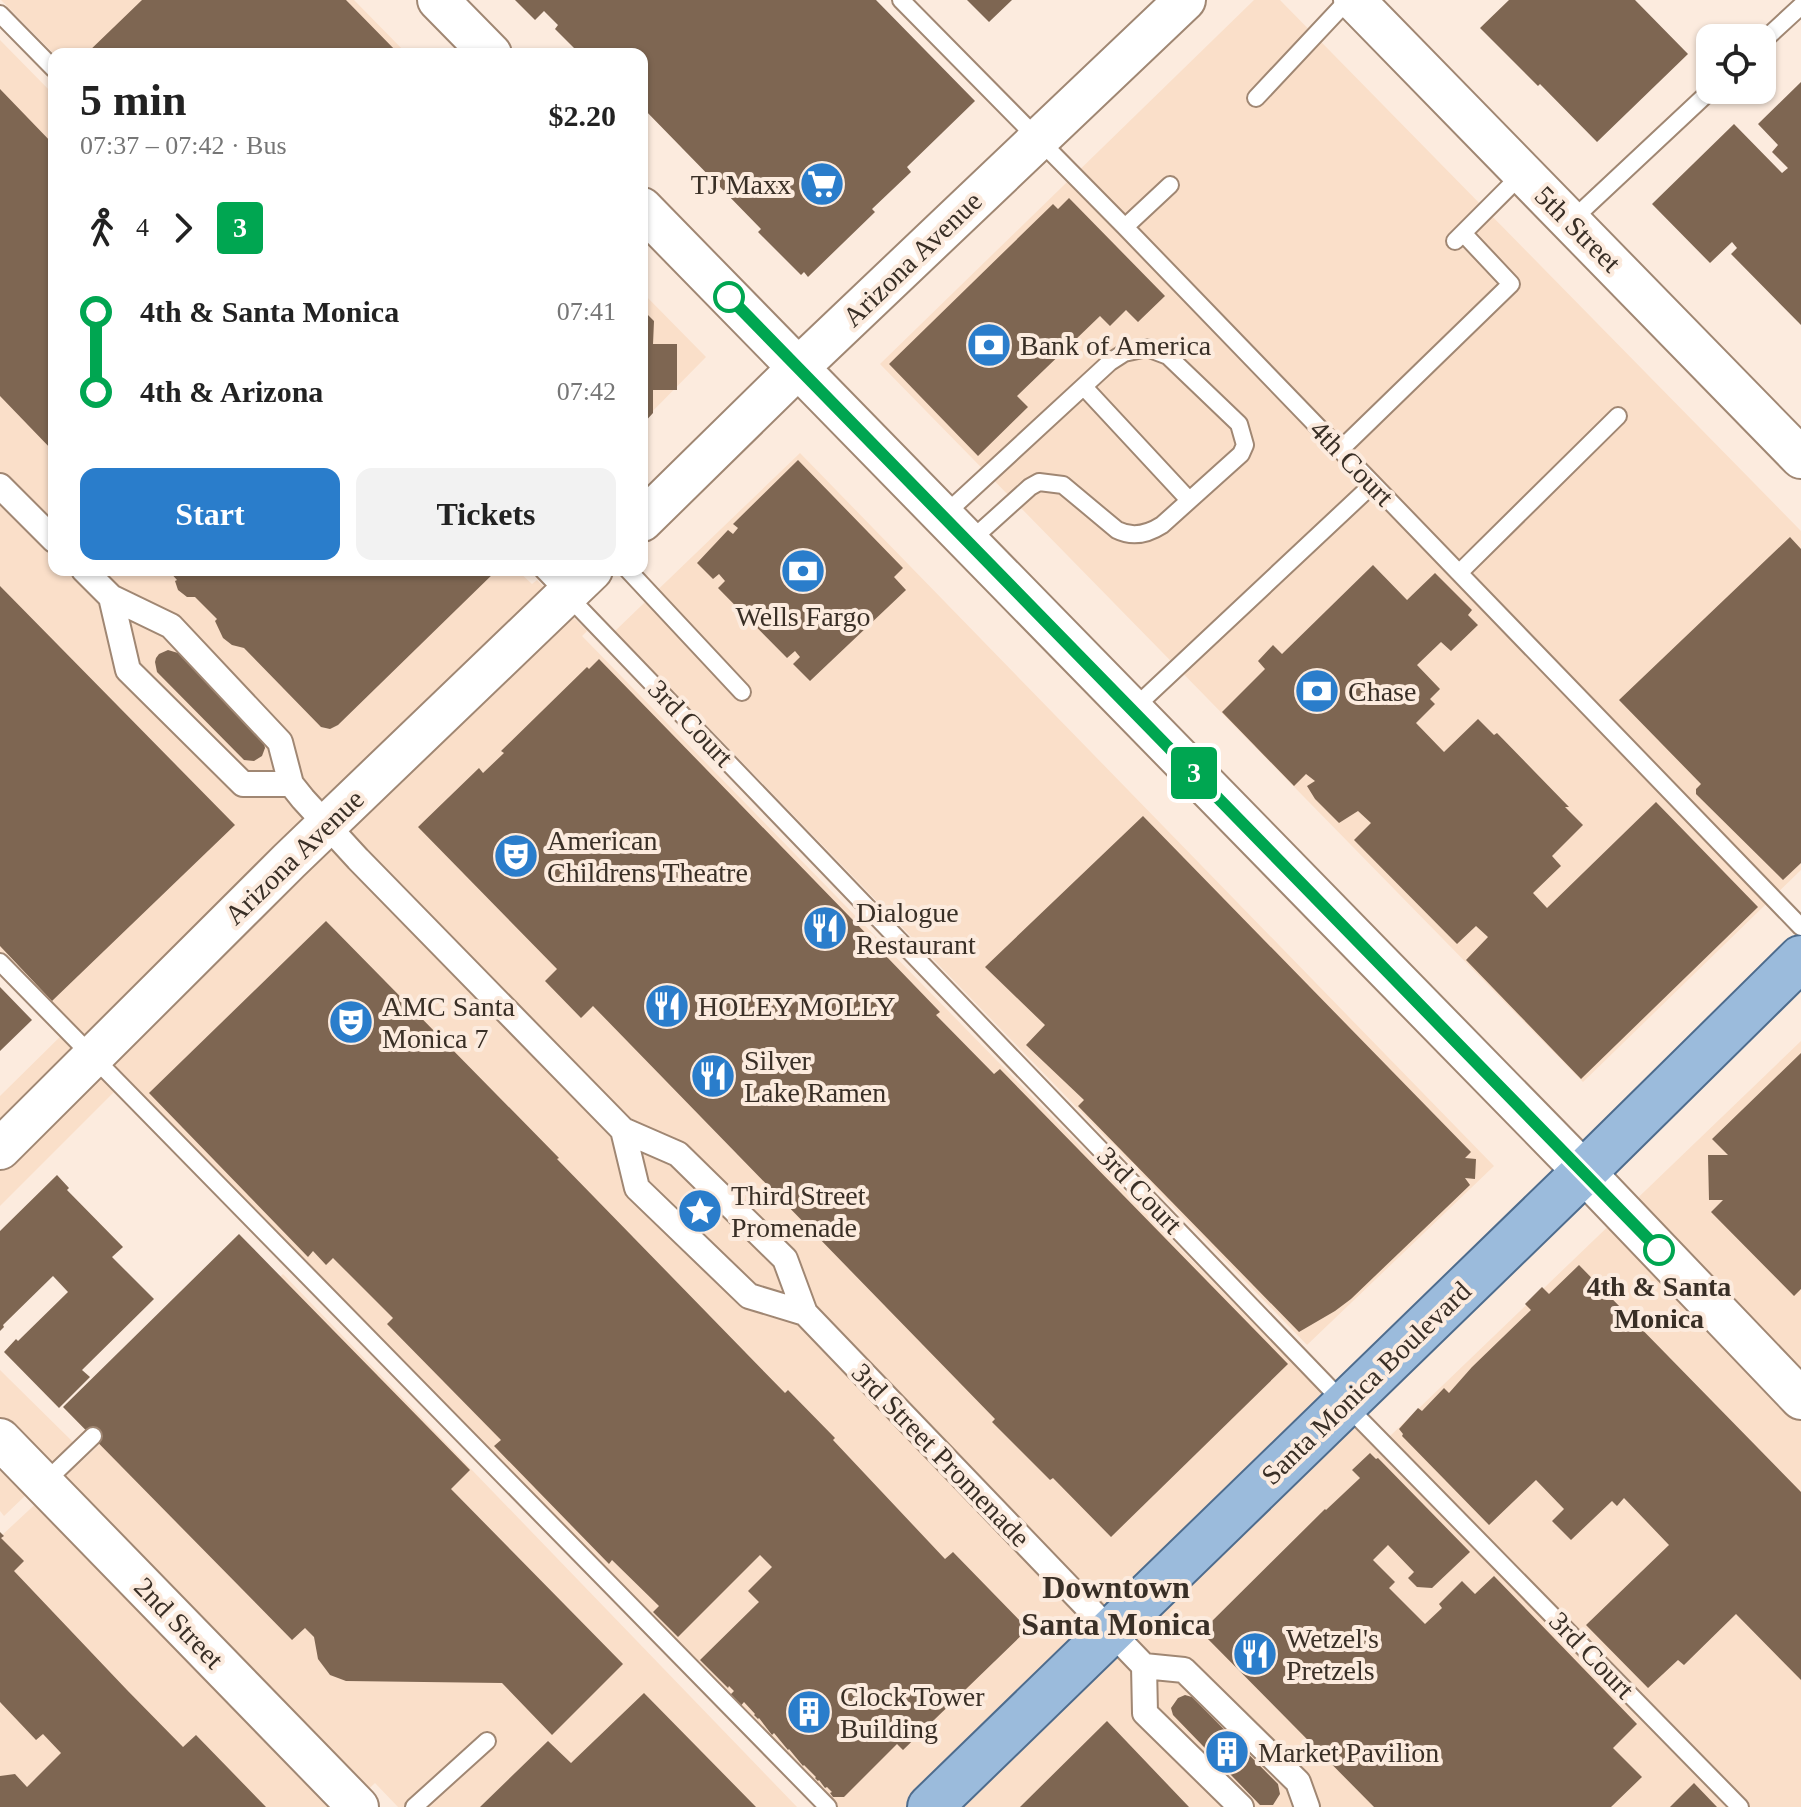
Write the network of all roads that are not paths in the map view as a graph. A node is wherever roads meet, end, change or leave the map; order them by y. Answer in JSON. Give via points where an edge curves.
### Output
{"nodes":[{"id":1,"x":438,"y":0,"type":"edge"},
{"id":2,"x":901,"y":0,"type":"edge"},
{"id":3,"x":1185,"y":0,"type":"edge"},
{"id":4,"x":1348,"y":0,"type":"edge"},
{"id":5,"x":1354,"y":0,"type":"edge"},
{"id":6,"x":1801,"y":6,"type":"edge"},
{"id":7,"x":0,"y":14,"type":"edge"},
{"id":8,"x":1776,"y":29,"type":"edge"},
{"id":9,"x":485,"y":48,"type":"edge"},
{"id":10,"x":48,"y":63,"type":"edge"},
{"id":11,"x":1256,"y":98,"type":"dead end"},
{"id":12,"x":1696,"y":104,"type":"edge"},
{"id":13,"x":1039,"y":139,"type":"junction"},
{"id":14,"x":1523,"y":173,"type":"junction"},
{"id":15,"x":1170,"y":185,"type":"dead end"},
{"id":16,"x":648,"y":214,"type":"edge"},
{"id":17,"x":1571,"y":221,"type":"junction"},
{"id":18,"x":1125,"y":227,"type":"junction"},
{"id":19,"x":798,"y":368,"type":"junction"},
{"id":20,"x":1084,"y":387,"type":"junction"},
{"id":21,"x":1618,"y":416,"type":"dead end"},
{"id":22,"x":1340,"y":450,"type":"junction"},
{"id":23,"x":1801,"y":458,"type":"edge"},
{"id":24,"x":1373,"y":484,"type":"junction"},
{"id":25,"x":0,"y":486,"type":"edge"},
{"id":26,"x":1189,"y":500,"type":"junction"},
{"id":27,"x":648,"y":515,"type":"edge"},
{"id":28,"x":956,"y":529,"type":"junction"},
{"id":29,"x":48,"y":534,"type":"edge"},
{"id":30,"x":1459,"y":573,"type":"junction"},
{"id":31,"x":90,"y":576,"type":"edge"},
{"id":32,"x":634,"y":576,"type":"edge"},
{"id":33,"x":568,"y":578,"type":"edge"},
{"id":34,"x":111,"y":597,"type":"junction"},
{"id":35,"x":742,"y":692,"type":"dead end"},
{"id":36,"x":1132,"y":710,"type":"junction"},
{"id":37,"x":291,"y":784,"type":"junction"},
{"id":38,"x":328,"y":825,"type":"junction"},
{"id":39,"x":1801,"y":927,"type":"edge"},
{"id":40,"x":1801,"y":958,"type":"edge"},
{"id":41,"x":0,"y":962,"type":"edge"},
{"id":42,"x":92,"y":1057,"type":"junction"},
{"id":43,"x":623,"y":1130,"type":"junction"},
{"id":44,"x":0,"y":1149,"type":"edge"},
{"id":45,"x":1584,"y":1172,"type":"junction"},
{"id":46,"x":805,"y":1313,"type":"junction"},
{"id":47,"x":1801,"y":1399,"type":"edge"},
{"id":48,"x":1345,"y":1404,"type":"junction"},
{"id":49,"x":93,"y":1436,"type":"dead end"},
{"id":50,"x":0,"y":1439,"type":"edge"},
{"id":51,"x":43,"y":1484,"type":"junction"},
{"id":52,"x":1111,"y":1632,"type":"junction"},
{"id":53,"x":1144,"y":1666,"type":"junction"},
{"id":54,"x":487,"y":1741,"type":"dead end"},
{"id":55,"x":358,"y":1807,"type":"edge"},
{"id":56,"x":414,"y":1807,"type":"edge"},
{"id":57,"x":828,"y":1807,"type":"edge"},
{"id":58,"x":930,"y":1807,"type":"edge"},
{"id":59,"x":1241,"y":1807,"type":"edge"},
{"id":60,"x":1307,"y":1807,"type":"edge"},
{"id":61,"x":1740,"y":1807,"type":"edge"}],
"edges":[{"from":1,"to":9,"type":"street"},
{"from":2,"to":13,"type":"lane","name":"4th Court"},
{"from":3,"to":13,"type":"street","name":"Arizona Avenue"},
{"from":4,"to":11,"type":"lane"},
{"from":5,"to":14,"type":"street","name":"5th Street"},
{"from":6,"to":8,"type":"lane"},
{"from":7,"to":10,"type":"lane"},
{"from":12,"to":17,"type":"lane"},
{"from":13,"to":18,"type":"lane","name":"4th Court"},
{"from":13,"to":19,"type":"street","name":"Arizona Avenue"},
{"from":14,"to":17,"type":"street","name":"5th Street"},
{"from":14,"to":22,"type":"lane","via":[[1459,237],[1511,284]]},
{"from":15,"to":18,"type":"lane"},
{"from":16,"to":19,"type":"street"},
{"from":17,"to":23,"type":"street","name":"5th Street"},
{"from":18,"to":22,"type":"lane","name":"4th Court"},
{"from":19,"to":27,"type":"street","name":"Arizona Avenue"},
{"from":19,"to":28,"type":"street"},
{"from":20,"to":26,"type":"lane"},
{"from":20,"to":26,"type":"lane","via":[[1124,353],[1147,348],[1168,356],[1239,424],[1245,445],[1241,454]]},
{"from":20,"to":28,"type":"lane"},
{"from":21,"to":30,"type":"lane"},
{"from":22,"to":24,"type":"lane","name":"4th Court"},
{"from":24,"to":30,"type":"lane","name":"4th Court"},
{"from":24,"to":36,"type":"lane"},
{"from":25,"to":29,"type":"street"},
{"from":26,"to":28,"type":"lane","via":[[1152,532],[1125,534],[1063,485],[1039,482]]},
{"from":28,"to":36,"type":"street"},
{"from":30,"to":39,"type":"lane","name":"4th Court"},
{"from":31,"to":34,"type":"street","name":"3rd Street Promenade"},
{"from":32,"to":35,"type":"lane"},
{"from":33,"to":38,"type":"street","name":"Arizona Avenue"},
{"from":33,"to":48,"type":"lane","name":"3rd Court"},
{"from":34,"to":37,"type":"street","name":"3rd Street Promenade","via":[[171,626],[280,742]]},
{"from":34,"to":37,"type":"street","via":[[128,670],[243,784]]},
{"from":36,"to":45,"type":"street"},
{"from":37,"to":38,"type":"street","name":"3rd Street Promenade"},
{"from":38,"to":42,"type":"street","name":"Arizona Avenue"},
{"from":38,"to":43,"type":"street","name":"3rd Street Promenade"},
{"from":40,"to":45,"type":"main road","name":"Santa Monica Boulevard"},
{"from":41,"to":42,"type":"lane"},
{"from":42,"to":44,"type":"street","name":"Arizona Avenue"},
{"from":42,"to":57,"type":"lane"},
{"from":43,"to":46,"type":"street","name":"3rd Street Promenade","via":[[678,1154],[785,1259]]},
{"from":43,"to":46,"type":"street","name":"3rd Street Promenade","via":[[637,1188],[749,1296]]},
{"from":45,"to":47,"type":"street"},
{"from":45,"to":48,"type":"main road","name":"Santa Monica Boulevard"},
{"from":46,"to":52,"type":"street","name":"3rd Street Promenade"},
{"from":48,"to":52,"type":"main road","name":"Santa Monica Boulevard"},
{"from":48,"to":61,"type":"lane","name":"3rd Court"},
{"from":49,"to":51,"type":"lane"},
{"from":50,"to":51,"type":"street","name":"2nd Street"},
{"from":51,"to":55,"type":"street","name":"2nd Street"},
{"from":52,"to":53,"type":"street","name":"3rd Street Promenade"},
{"from":52,"to":58,"type":"main road","name":"Santa Monica Boulevard"},
{"from":53,"to":59,"type":"street","via":[[1145,1713]]},
{"from":53,"to":60,"type":"street","via":[[1184,1670],[1298,1782]]},
{"from":54,"to":56,"type":"lane"}]}
